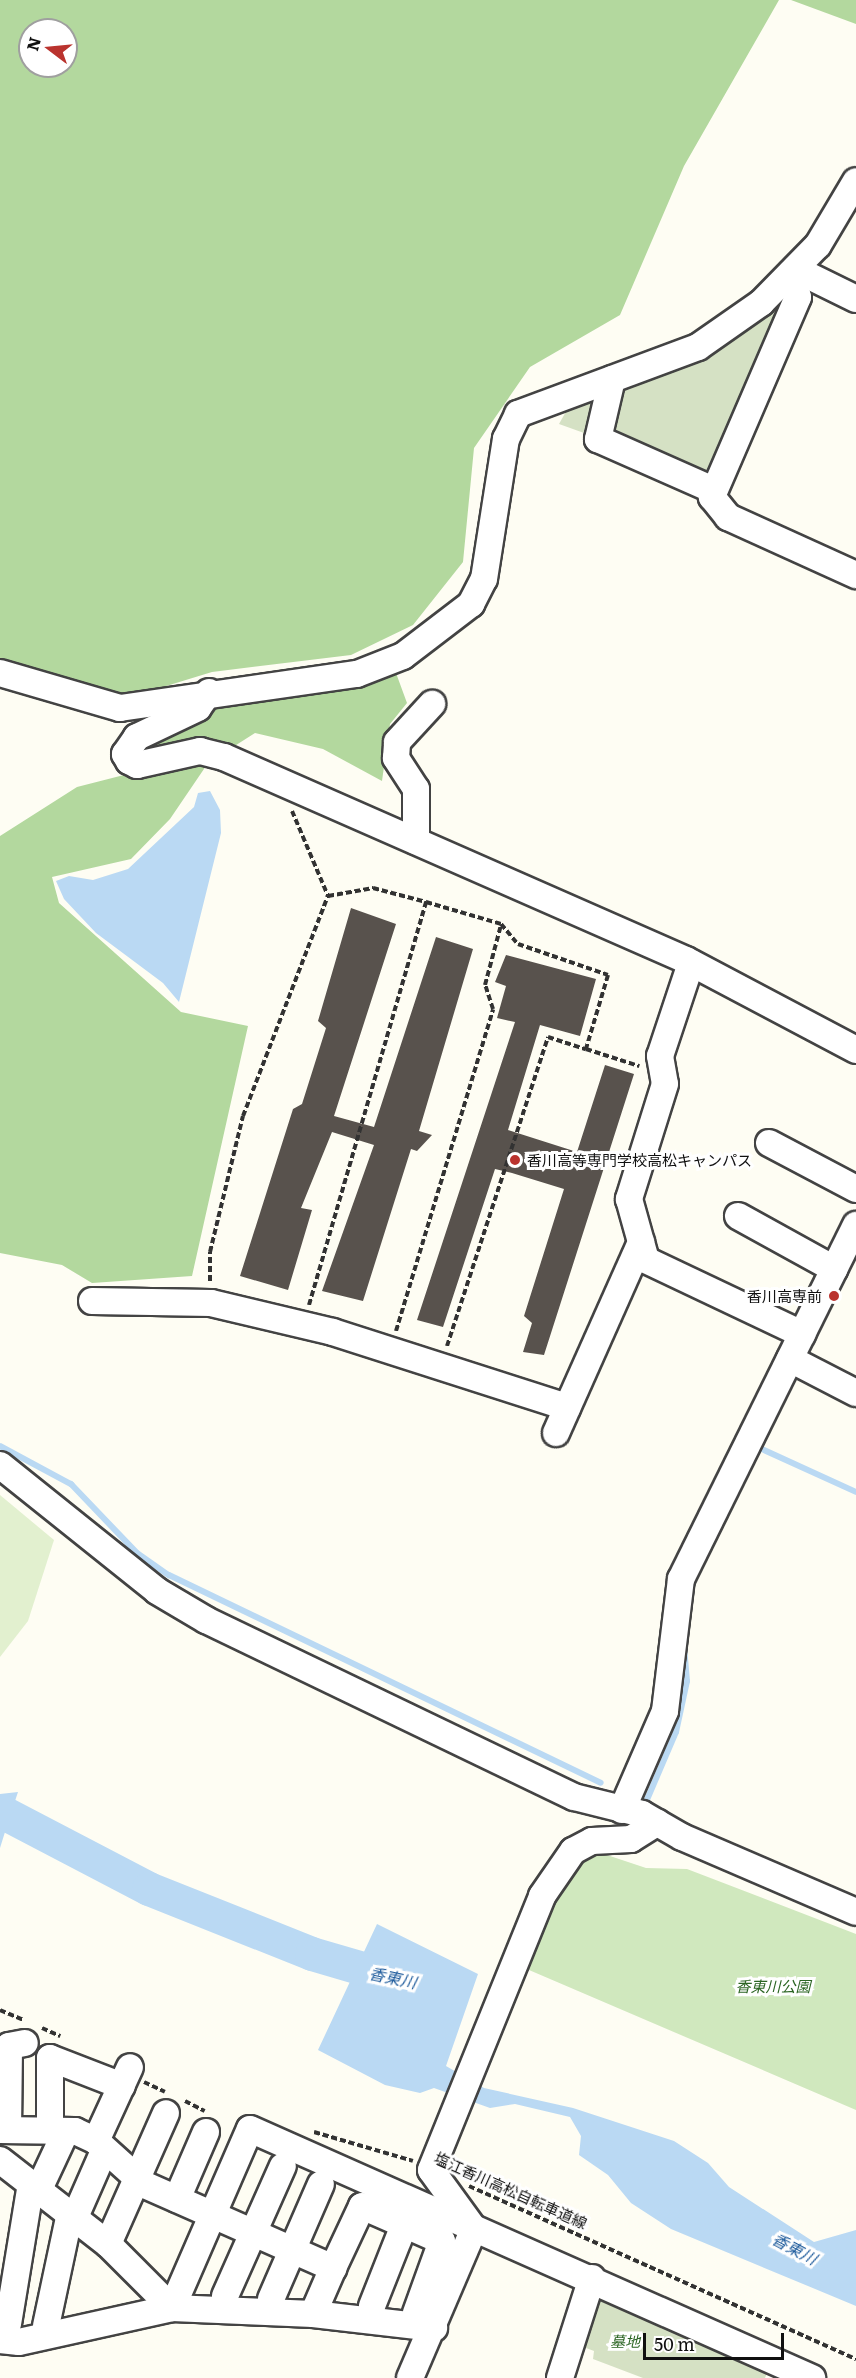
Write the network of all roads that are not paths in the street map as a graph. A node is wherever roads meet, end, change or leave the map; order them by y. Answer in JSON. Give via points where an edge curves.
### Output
{"nodes":[{"id":1,"x":856,"y":181,"type":"edge"},
{"id":2,"x":793,"y":271,"type":"junction"},
{"id":3,"x":856,"y":299,"type":"edge"},
{"id":4,"x":612,"y":379,"type":"junction"},
{"id":5,"x":711,"y":489,"type":"junction"},
{"id":6,"x":856,"y":575,"type":"edge"},
{"id":7,"x":0,"y":673,"type":"edge"},
{"id":8,"x":209,"y":692,"type":"junction"},
{"id":9,"x":432,"y":704,"type":"dead end"},
{"id":10,"x":416,"y":841,"type":"junction"},
{"id":11,"x":691,"y":963,"type":"junction"},
{"id":12,"x":856,"y":1050,"type":"edge"},
{"id":13,"x":769,"y":1143,"type":"dead end"},
{"id":14,"x":856,"y":1189,"type":"edge"},
{"id":15,"x":738,"y":1216,"type":"dead end"},
{"id":16,"x":856,"y":1225,"type":"edge"},
{"id":17,"x":641,"y":1242,"type":"junction"},
{"id":18,"x":834,"y":1269,"type":"junction"},
{"id":19,"x":92,"y":1301,"type":"dead end"},
{"id":20,"x":802,"y":1334,"type":"junction"},
{"id":21,"x":790,"y":1359,"type":"junction"},
{"id":22,"x":856,"y":1393,"type":"edge"},
{"id":23,"x":567,"y":1407,"type":"junction"},
{"id":24,"x":556,"y":1433,"type":"dead end"},
{"id":25,"x":0,"y":1465,"type":"edge"},
{"id":26,"x":622,"y":1810,"type":"junction"},
{"id":27,"x":657,"y":1823,"type":"junction"},
{"id":28,"x":856,"y":1912,"type":"edge"},
{"id":29,"x":25,"y":2043,"type":"dead end"},
{"id":30,"x":166,"y":2113,"type":"dead end"},
{"id":31,"x":210,"y":2123,"type":"road end"},
{"id":32,"x":4,"y":2130,"type":"edge"},
{"id":33,"x":58,"y":2131,"type":"junction"},
{"id":34,"x":100,"y":2146,"type":"junction"},
{"id":35,"x":0,"y":2160,"type":"edge"},
{"id":36,"x":283,"y":2166,"type":"dead end"},
{"id":37,"x":135,"y":2180,"type":"junction"},
{"id":38,"x":321,"y":2184,"type":"dead end"},
{"id":39,"x":35,"y":2186,"type":"junction"},
{"id":40,"x":177,"y":2199,"type":"junction"},
{"id":41,"x":73,"y":2215,"type":"junction"},
{"id":42,"x":215,"y":2216,"type":"junction"},
{"id":43,"x":405,"y":2225,"type":"junction"},
{"id":44,"x":474,"y":2229,"type":"junction"},
{"id":45,"x":251,"y":2234,"type":"junction"},
{"id":46,"x":108,"y":2244,"type":"junction"},
{"id":47,"x":292,"y":2252,"type":"junction"},
{"id":48,"x":9,"y":2256,"type":"edge"},
{"id":49,"x":333,"y":2268,"type":"junction"},
{"id":50,"x":592,"y":2278,"type":"junction"},
{"id":51,"x":225,"y":2296,"type":"dead end"},
{"id":52,"x":271,"y":2299,"type":"dead end"},
{"id":53,"x":372,"y":2306,"type":"dead end"},
{"id":54,"x":172,"y":2308,"type":"junction"},
{"id":55,"x":313,"y":2314,"type":"junction"},
{"id":56,"x":425,"y":2321,"type":"junction"},
{"id":57,"x":46,"y":2326,"type":"dead end"},
{"id":58,"x":4,"y":2332,"type":"edge"},
{"id":59,"x":410,"y":2378,"type":"edge"},
{"id":60,"x":560,"y":2378,"type":"edge"},
{"id":61,"x":812,"y":2378,"type":"edge"}],
"edges":[{"from":1,"to":2,"type":"street","via":[[818,245]]},
{"from":2,"to":3,"type":"street"},
{"from":2,"to":4,"type":"street","via":[[761,303],[698,347]]},
{"from":2,"to":5,"type":"street","via":[[798,297]]},
{"from":4,"to":5,"type":"street","via":[[598,439]]},
{"from":4,"to":8,"type":"street","via":[[518,414],[506,439],[484,579],[471,604],[449,625],[402,656],[357,674]]},
{"from":5,"to":6,"type":"street","via":[[711,497],[728,517]]},
{"from":7,"to":8,"type":"street","via":[[120,708]]},
{"from":8,"to":10,"type":"street","via":[[198,708],[137,737],[125,754],[129,761],[137,765],[200,751]]},
{"from":9,"to":10,"type":"street","via":[[397,741],[396,758],[416,789]]},
{"from":10,"to":11,"type":"street"},
{"from":11,"to":12,"type":"street"},
{"from":11,"to":17,"type":"street","via":[[660,1056],[665,1084],[629,1199]]},
{"from":13,"to":14,"type":"street"},
{"from":15,"to":18,"type":"street"},
{"from":16,"to":18,"type":"street"},
{"from":17,"to":20,"type":"street","via":[[646,1260]]},
{"from":17,"to":23,"type":"street"},
{"from":18,"to":20,"type":"street"},
{"from":19,"to":23,"type":"street","via":[[211,1303],[391,1350]]},
{"from":20,"to":21,"type":"street"},
{"from":21,"to":22,"type":"street"},
{"from":21,"to":26,"type":"street","via":[[681,1579],[665,1711]]},
{"from":23,"to":24,"type":"street"},
{"from":25,"to":26,"type":"street","via":[[157,1591],[206,1620],[574,1797]]},
{"from":26,"to":27,"type":"street"},
{"from":27,"to":28,"type":"street"},
{"from":27,"to":44,"type":"street","via":[[631,1839],[592,1841],[573,1851],[542,1896],[431,2170]]},
{"from":29,"to":32,"type":"street","via":[[9,2046]]},
{"from":30,"to":37,"type":"street"},
{"from":31,"to":40,"type":"street"},
{"from":32,"to":33,"type":"street"},
{"from":33,"to":34,"type":"street"},
{"from":33,"to":34,"type":"street","via":[[50,2058],[132,2079]]},
{"from":33,"to":39,"type":"street"},
{"from":34,"to":37,"type":"street"},
{"from":34,"to":41,"type":"street"},
{"from":35,"to":39,"type":"street"},
{"from":36,"to":45,"type":"street"},
{"from":37,"to":40,"type":"street"},
{"from":37,"to":46,"type":"street"},
{"from":38,"to":47,"type":"street"},
{"from":39,"to":41,"type":"street"},
{"from":39,"to":48,"type":"street"},
{"from":40,"to":42,"type":"street"},
{"from":41,"to":46,"type":"street"},
{"from":41,"to":57,"type":"street"},
{"from":42,"to":44,"type":"street","via":[[250,2129]]},
{"from":42,"to":45,"type":"street"},
{"from":42,"to":54,"type":"street"},
{"from":43,"to":49,"type":"street","via":[[362,2206]]},
{"from":43,"to":53,"type":"street"},
{"from":43,"to":56,"type":"street","via":[[442,2241]]},
{"from":44,"to":50,"type":"street"},
{"from":44,"to":56,"type":"street"},
{"from":45,"to":47,"type":"street"},
{"from":45,"to":51,"type":"street"},
{"from":46,"to":54,"type":"street"},
{"from":47,"to":49,"type":"street"},
{"from":47,"to":52,"type":"street"},
{"from":48,"to":58,"type":"street"},
{"from":49,"to":55,"type":"street"},
{"from":50,"to":60,"type":"street"},
{"from":50,"to":61,"type":"street"},
{"from":54,"to":55,"type":"street"},
{"from":54,"to":58,"type":"street","via":[[19,2342]]},
{"from":55,"to":56,"type":"street"},
{"from":56,"to":59,"type":"street"}]}
